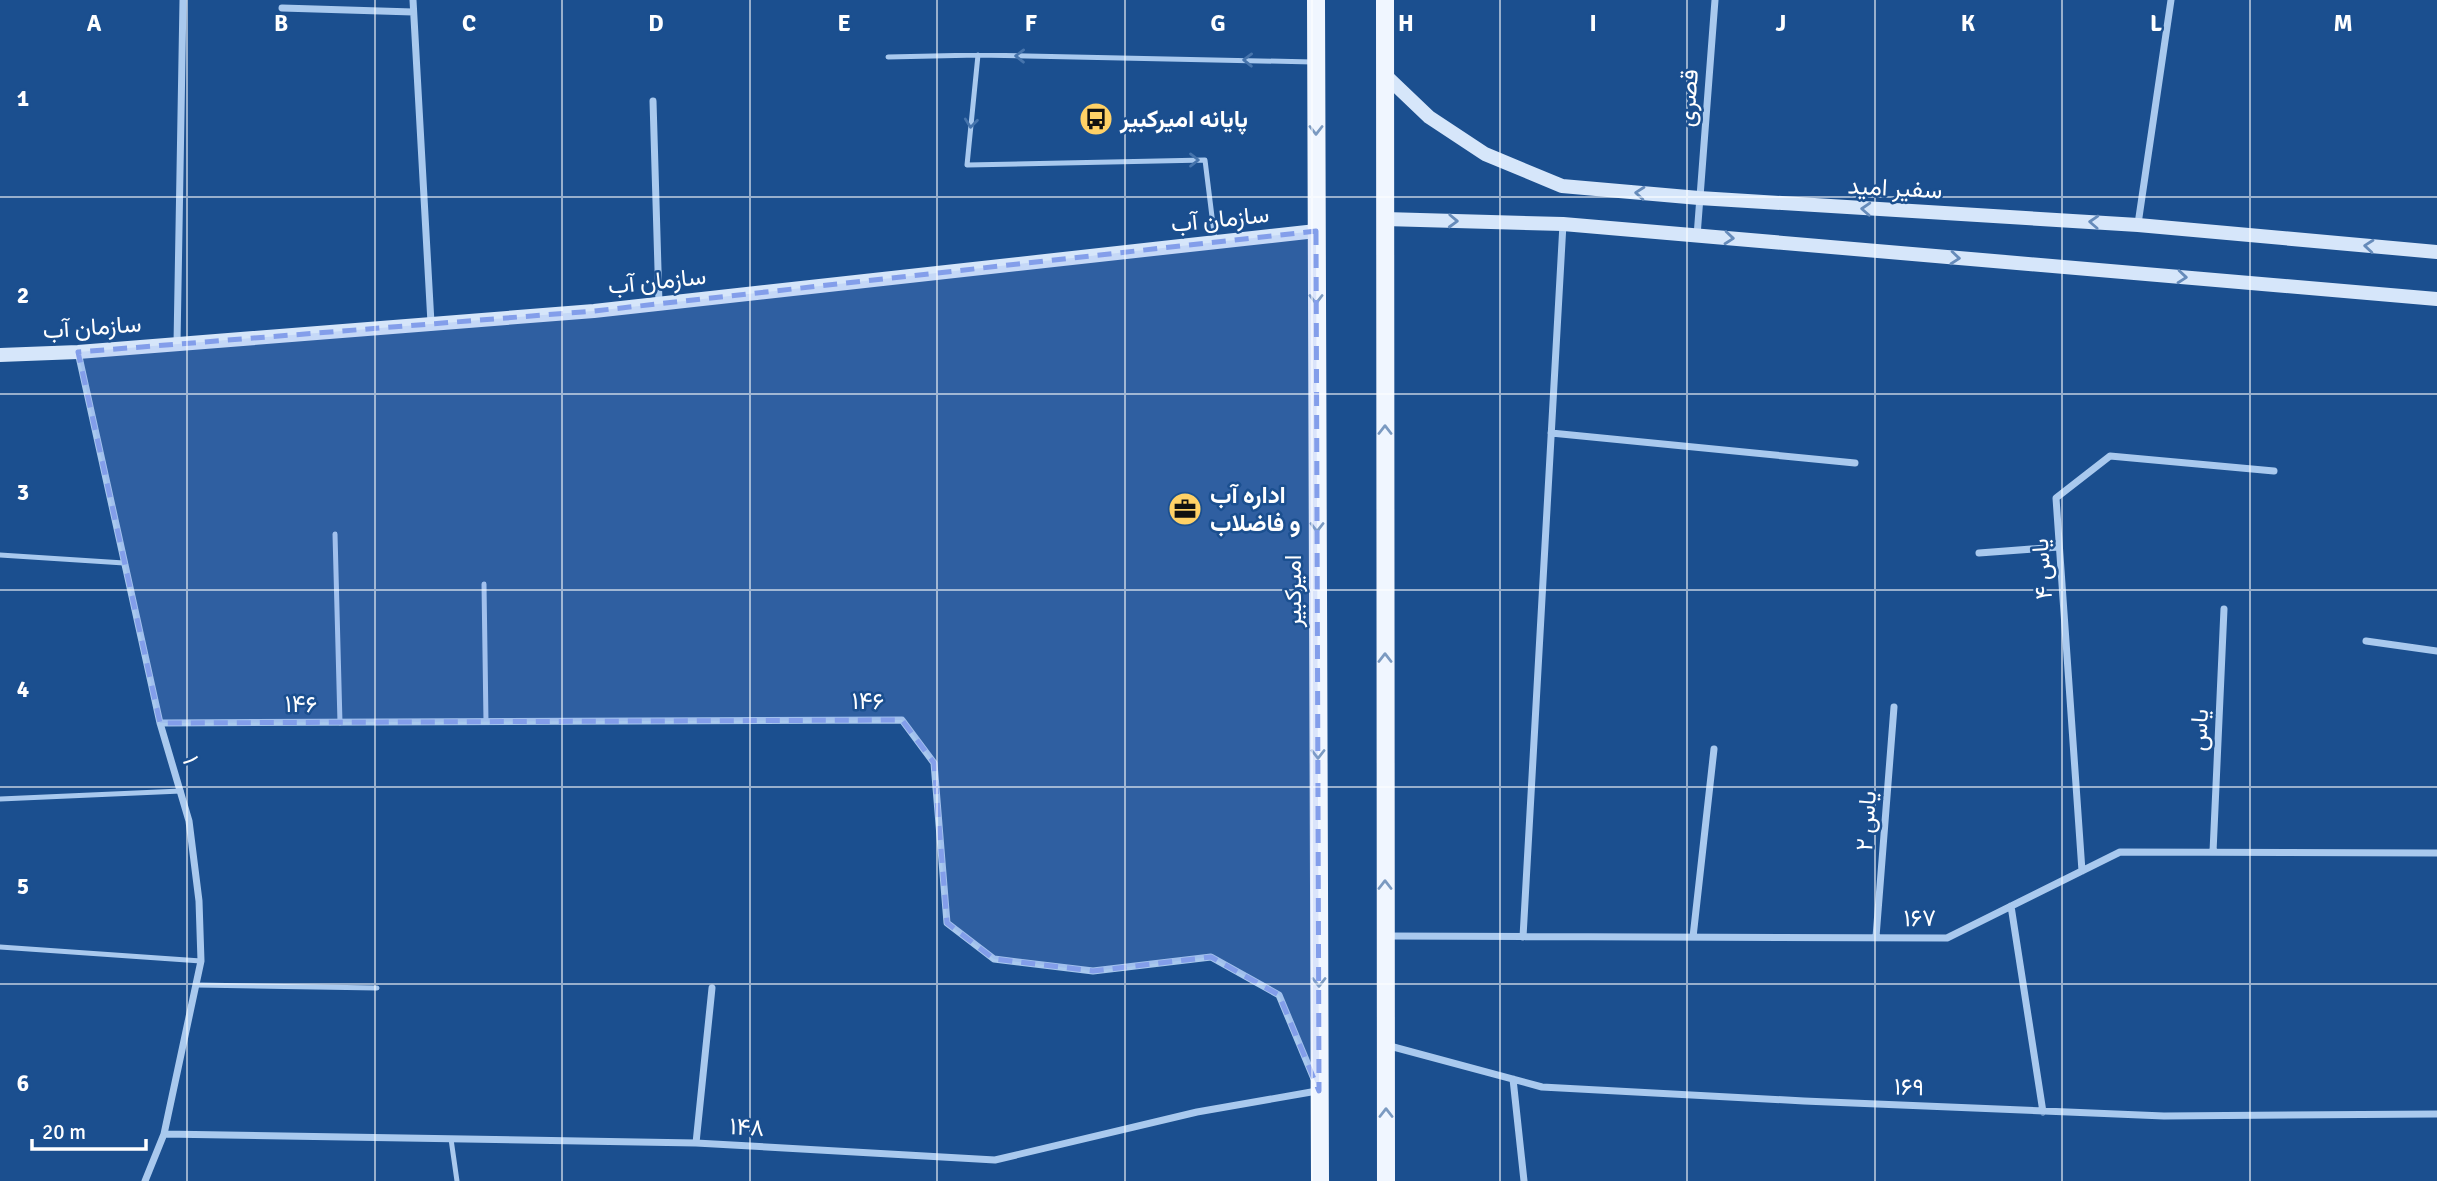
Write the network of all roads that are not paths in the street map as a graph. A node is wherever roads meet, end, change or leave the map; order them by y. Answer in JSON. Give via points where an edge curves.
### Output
{"nodes":[{"id":1,"x":183,"y":0,"type":"edge"},
{"id":2,"x":412,"y":0,"type":"edge"},
{"id":3,"x":1316,"y":0,"type":"edge"},
{"id":4,"x":1385,"y":0,"type":"edge"},
{"id":5,"x":1715,"y":0,"type":"edge"},
{"id":6,"x":2171,"y":0,"type":"edge"},
{"id":7,"x":282,"y":8,"type":"dead end"},
{"id":8,"x":413,"y":12,"type":"junction"},
{"id":9,"x":978,"y":55,"type":"junction"},
{"id":10,"x":888,"y":57,"type":"dead end"},
{"id":11,"x":1316,"y":62,"type":"junction"},
{"id":12,"x":1385,"y":75,"type":"junction"},
{"id":13,"x":653,"y":101,"type":"dead end"},
{"id":14,"x":1699,"y":198,"type":"junction"},
{"id":15,"x":1385,"y":219,"type":"junction"},
{"id":16,"x":1563,"y":224,"type":"junction"},
{"id":17,"x":2138,"y":225,"type":"junction"},
{"id":18,"x":1316,"y":231,"type":"junction"},
{"id":19,"x":1697,"y":236,"type":"junction"},
{"id":20,"x":1216,"y":242,"type":"junction"},
{"id":21,"x":2437,"y":252,"type":"edge"},
{"id":22,"x":2437,"y":299,"type":"edge"},
{"id":23,"x":659,"y":303,"type":"junction"},
{"id":24,"x":431,"y":323,"type":"junction"},
{"id":25,"x":177,"y":344,"type":"junction"},
{"id":26,"x":78,"y":352,"type":"junction"},
{"id":27,"x":0,"y":355,"type":"edge"},
{"id":28,"x":1551,"y":433,"type":"junction"},
{"id":29,"x":1855,"y":463,"type":"dead end"},
{"id":30,"x":2274,"y":471,"type":"dead end"},
{"id":31,"x":335,"y":534,"type":"dead end"},
{"id":32,"x":2059,"y":547,"type":"junction"},
{"id":33,"x":1979,"y":553,"type":"dead end"},
{"id":34,"x":0,"y":555,"type":"edge"},
{"id":35,"x":124,"y":563,"type":"junction"},
{"id":36,"x":484,"y":584,"type":"dead end"},
{"id":37,"x":2224,"y":609,"type":"dead end"},
{"id":38,"x":2366,"y":641,"type":"dead end"},
{"id":39,"x":2437,"y":651,"type":"edge"},
{"id":40,"x":1894,"y":707,"type":"dead end"},
{"id":41,"x":486,"y":722,"type":"junction"},
{"id":42,"x":160,"y":723,"type":"junction"},
{"id":43,"x":340,"y":723,"type":"junction"},
{"id":44,"x":1714,"y":749,"type":"dead end"},
{"id":45,"x":181,"y":791,"type":"junction"},
{"id":46,"x":0,"y":799,"type":"edge"},
{"id":47,"x":2213,"y":852,"type":"junction"},
{"id":48,"x":2437,"y":853,"type":"edge"},
{"id":49,"x":2082,"y":871,"type":"junction"},
{"id":50,"x":2011,"y":906,"type":"junction"},
{"id":51,"x":1385,"y":936,"type":"junction"},
{"id":52,"x":1522,"y":937,"type":"junction"},
{"id":53,"x":1693,"y":937,"type":"junction"},
{"id":54,"x":1876,"y":937,"type":"junction"},
{"id":55,"x":0,"y":947,"type":"edge"},
{"id":56,"x":201,"y":961,"type":"junction"},
{"id":57,"x":196,"y":985,"type":"junction"},
{"id":58,"x":377,"y":988,"type":"dead end"},
{"id":59,"x":712,"y":988,"type":"dead end"},
{"id":60,"x":1385,"y":1044,"type":"junction"},
{"id":61,"x":1513,"y":1079,"type":"junction"},
{"id":62,"x":1319,"y":1091,"type":"junction"},
{"id":63,"x":2043,"y":1112,"type":"junction"},
{"id":64,"x":2437,"y":1114,"type":"edge"},
{"id":65,"x":164,"y":1134,"type":"junction"},
{"id":66,"x":451,"y":1139,"type":"junction"},
{"id":67,"x":696,"y":1143,"type":"junction"},
{"id":68,"x":145,"y":1181,"type":"edge"},
{"id":69,"x":457,"y":1181,"type":"edge"},
{"id":70,"x":1320,"y":1181,"type":"edge"},
{"id":71,"x":1386,"y":1181,"type":"edge"},
{"id":72,"x":1524,"y":1181,"type":"edge"}],
"edges":[{"from":1,"to":25,"type":"street"},
{"from":2,"to":8,"type":"street"},
{"from":3,"to":11,"type":"main road","name":"امیرکبیر"},
{"from":4,"to":12,"type":"main road"},
{"from":5,"to":14,"type":"street","name":"قصری"},
{"from":6,"to":17,"type":"street"},
{"from":7,"to":8,"type":"street"},
{"from":8,"to":24,"type":"street"},
{"from":9,"to":10,"type":"lane"},
{"from":11,"to":9,"type":"lane","one_way":true},
{"from":9,"to":20,"type":"lane","one_way":true,"via":[[967,165],[1205,160]]},
{"from":11,"to":18,"type":"main road","name":"امیرکبیر","one_way":true},
{"from":14,"to":12,"type":"street","name":"سفیر امید","one_way":true,"via":[[1562,186],[1485,154],[1429,117]]},
{"from":12,"to":15,"type":"main road"},
{"from":13,"to":23,"type":"street"},
{"from":17,"to":14,"type":"street","name":"سفیر امید","one_way":true},
{"from":14,"to":19,"type":"street","name":"قصری"},
{"from":15,"to":16,"type":"street","one_way":true},
{"from":51,"to":15,"type":"main road","one_way":true},
{"from":16,"to":19,"type":"street"},
{"from":16,"to":28,"type":"street"},
{"from":21,"to":17,"type":"street","name":"سفیر امید","one_way":true},
{"from":18,"to":20,"type":"street","name":"سازمان آب"},
{"from":18,"to":62,"type":"main road","name":"امیرکبیر","one_way":true},
{"from":19,"to":22,"type":"street","one_way":true},
{"from":20,"to":23,"type":"street","name":"سازمان آب"},
{"from":23,"to":24,"type":"street","name":"سازمان آب"},
{"from":24,"to":25,"type":"street","name":"سازمان آب"},
{"from":25,"to":26,"type":"street","name":"سازمان آب"},
{"from":26,"to":27,"type":"street","name":"سازمان آب"},
{"from":26,"to":35,"type":"street","name":"۱"},
{"from":28,"to":29,"type":"street"},
{"from":28,"to":52,"type":"street"},
{"from":30,"to":32,"type":"street","name":"یاس ۴","via":[[2110,456],[2056,498]]},
{"from":31,"to":43,"type":"lane"},
{"from":32,"to":33,"type":"street"},
{"from":32,"to":49,"type":"street","name":"یاس ۴"},
{"from":34,"to":35,"type":"lane"},
{"from":35,"to":42,"type":"street","name":"۱"},
{"from":36,"to":41,"type":"lane"},
{"from":37,"to":47,"type":"street","name":"یاس"},
{"from":38,"to":39,"type":"street"},
{"from":40,"to":54,"type":"street","name":"یاس ۲"},
{"from":41,"to":43,"type":"street","name":"۱۴۶"},
{"from":41,"to":62,"type":"street","name":"۱۴۶","via":[[902,720],[934,763],[947,923],[994,959],[1093,971],[1211,957],[1279,995]]},
{"from":42,"to":43,"type":"street","name":"۱۴۶"},
{"from":42,"to":45,"type":"street","name":"۱"},
{"from":44,"to":53,"type":"street"},
{"from":45,"to":46,"type":"lane"},
{"from":45,"to":56,"type":"street","name":"۱","via":[[200,901]]},
{"from":47,"to":48,"type":"street","name":"۱۶۷"},
{"from":47,"to":49,"type":"street","name":"۱۶۷","via":[[2120,852]]},
{"from":49,"to":50,"type":"street","name":"۱۶۷"},
{"from":50,"to":54,"type":"street","name":"۱۶۷","via":[[1947,938]]},
{"from":50,"to":63,"type":"street"},
{"from":51,"to":52,"type":"street","name":"۱۶۷"},
{"from":51,"to":60,"type":"main road"},
{"from":52,"to":53,"type":"street","name":"۱۶۷"},
{"from":53,"to":54,"type":"street","name":"۱۶۷"},
{"from":55,"to":56,"type":"lane"},
{"from":56,"to":57,"type":"street","name":"۱"},
{"from":57,"to":58,"type":"lane"},
{"from":57,"to":65,"type":"street","name":"۱"},
{"from":59,"to":67,"type":"street"},
{"from":60,"to":61,"type":"street","name":"۱۶۹"},
{"from":71,"to":60,"type":"main road","one_way":true},
{"from":61,"to":63,"type":"street","name":"۱۶۹","via":[[1542,1087]]},
{"from":61,"to":72,"type":"street"},
{"from":62,"to":67,"type":"street","name":"۱۴۸","via":[[1197,1112],[995,1160]]},
{"from":62,"to":70,"type":"main road","name":"امیرکبیر"},
{"from":63,"to":64,"type":"street","name":"۱۶۹"},
{"from":65,"to":66,"type":"street","name":"۱۴۸"},
{"from":65,"to":68,"type":"street","name":"۱"},
{"from":66,"to":67,"type":"street","name":"۱۴۸"},
{"from":66,"to":69,"type":"lane"}]}
